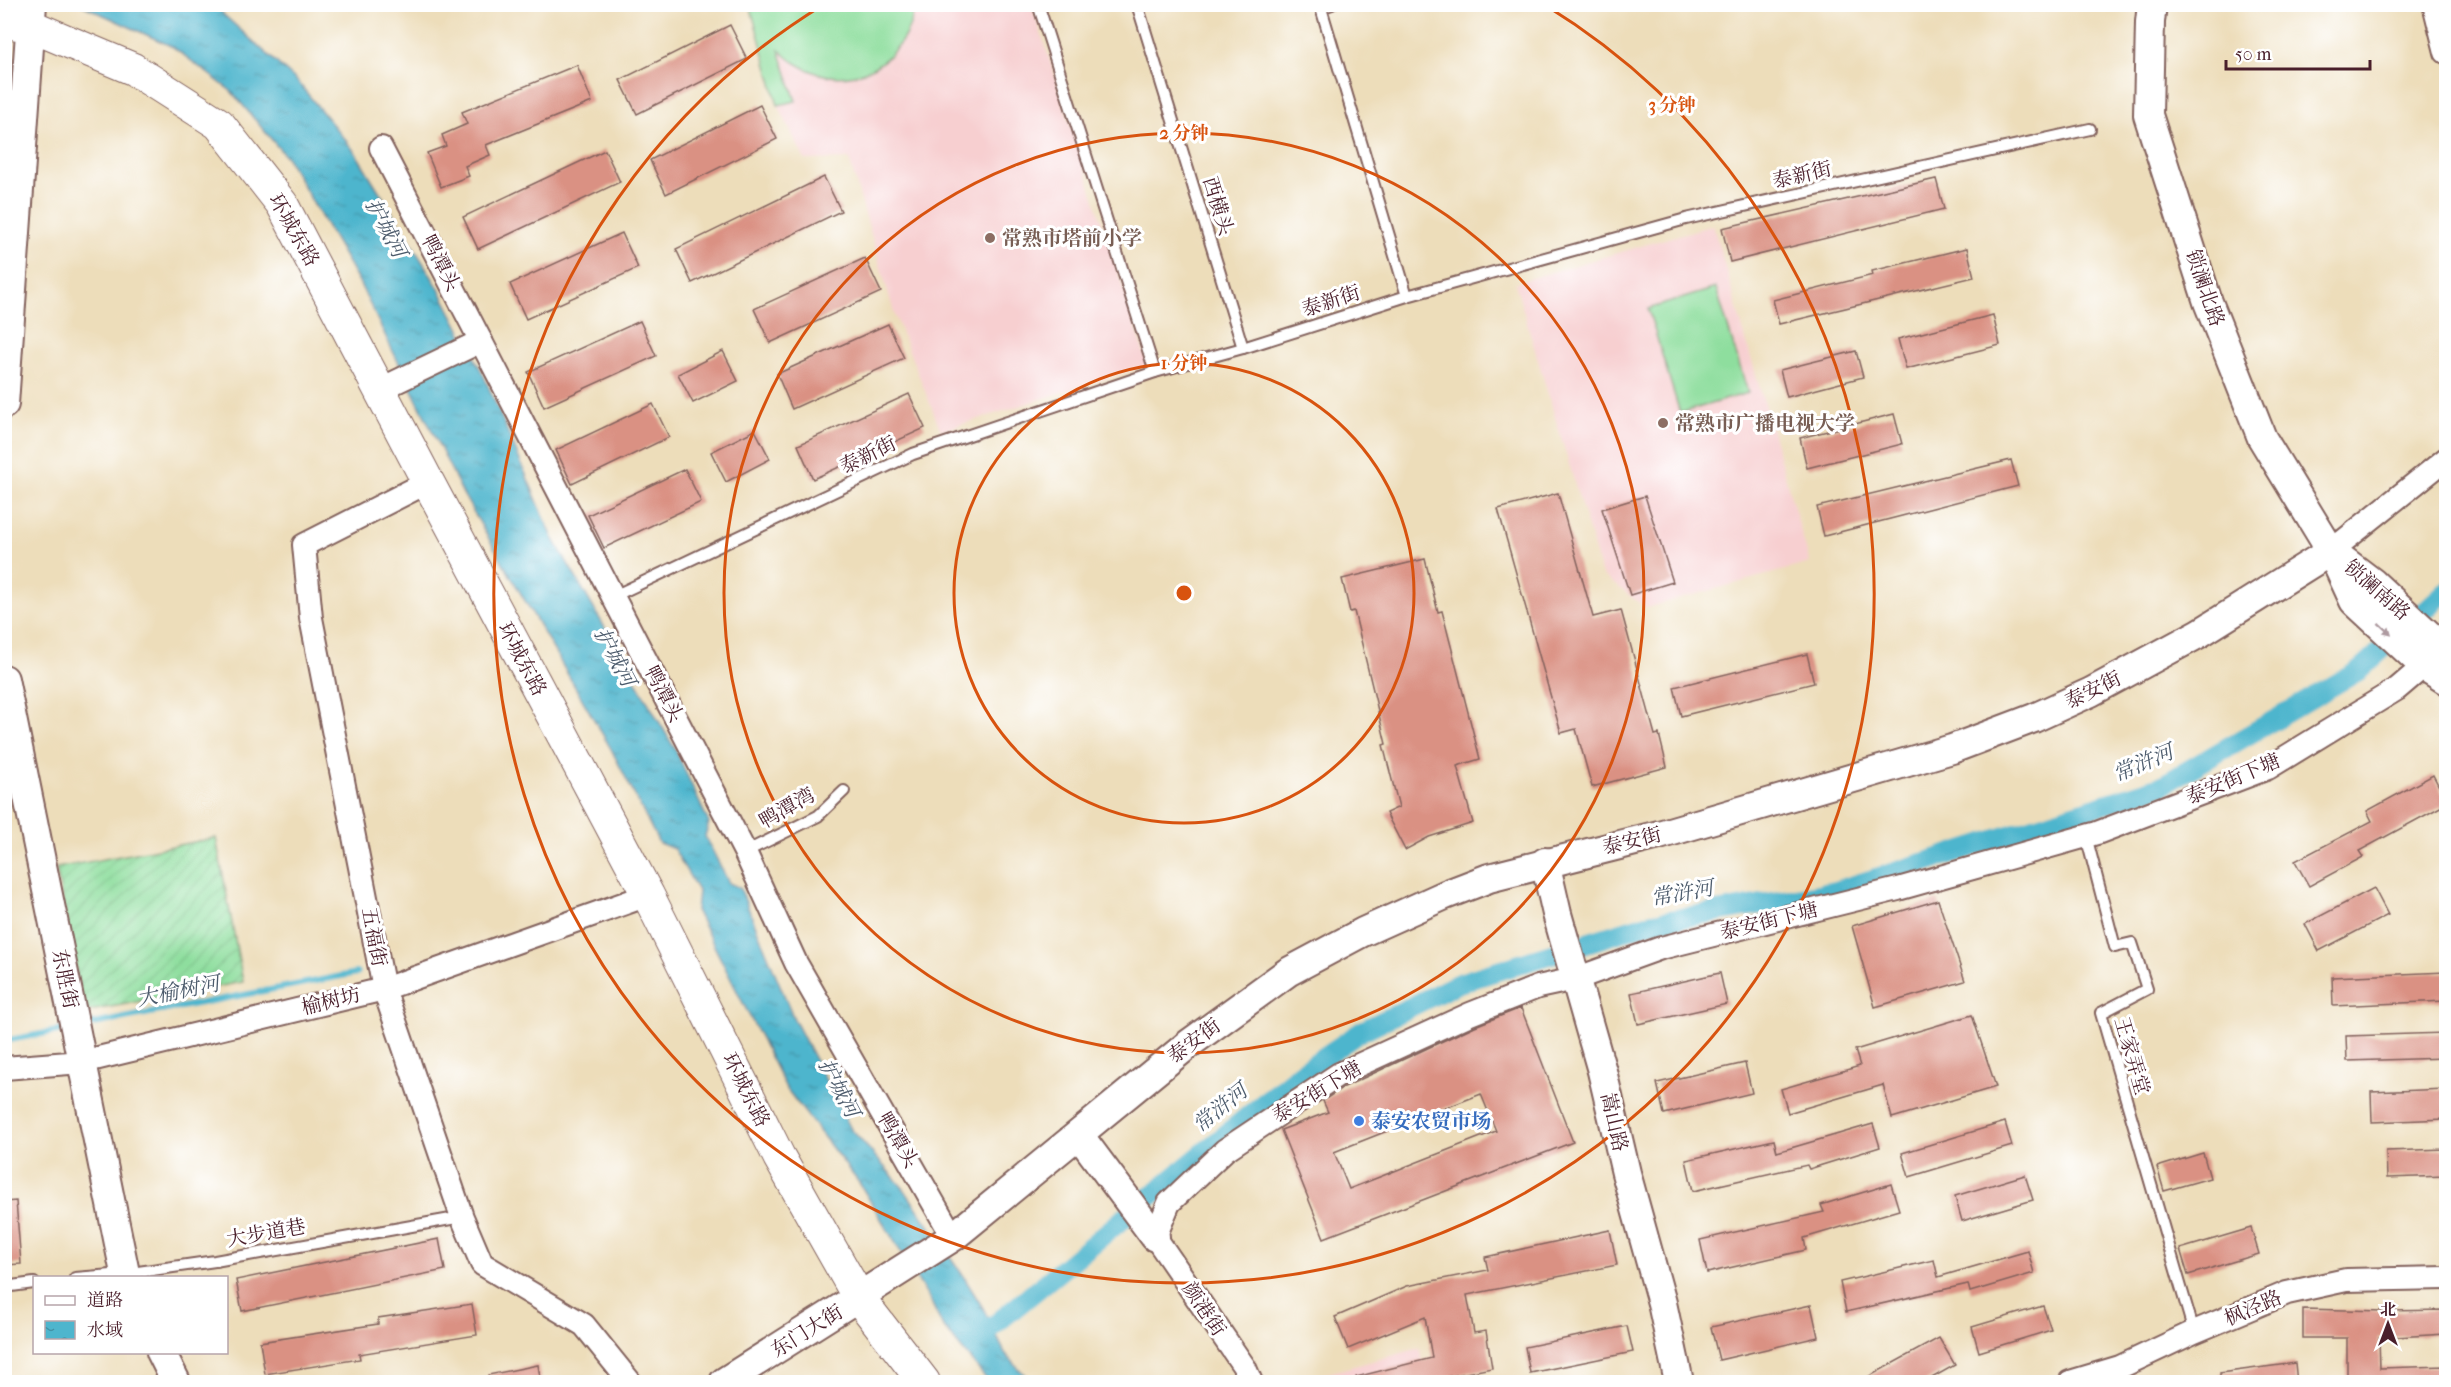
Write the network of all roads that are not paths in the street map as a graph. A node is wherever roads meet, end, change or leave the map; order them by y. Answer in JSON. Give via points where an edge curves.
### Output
{"nodes":[{"id":1,"x":1038,"y":4,"type":"edge"},
{"id":2,"x":1137,"y":4,"type":"edge"},
{"id":3,"x":1332,"y":4,"type":"edge"},
{"id":4,"x":2152,"y":4,"type":"edge"},
{"id":5,"x":2434,"y":4,"type":"edge"},
{"id":6,"x":20,"y":25,"type":"edge"},
{"id":7,"x":2446,"y":52,"type":"edge"},
{"id":8,"x":2090,"y":129,"type":"dead end"},
{"id":9,"x":381,"y":148,"type":"dead end"},
{"id":10,"x":1407,"y":296,"type":"junction"},
{"id":11,"x":481,"y":340,"type":"junction"},
{"id":12,"x":1243,"y":348,"type":"junction"},
{"id":13,"x":1155,"y":372,"type":"junction"},
{"id":14,"x":380,"y":390,"type":"junction"},
{"id":15,"x":4,"y":404,"type":"edge"},
{"id":16,"x":2446,"y":459,"type":"edge"},
{"id":17,"x":421,"y":485,"type":"junction"},
{"id":18,"x":2331,"y":551,"type":"junction"},
{"id":19,"x":614,"y":596,"type":"junction"},
{"id":20,"x":2433,"y":659,"type":"edge"},
{"id":21,"x":4,"y":680,"type":"edge"},
{"id":22,"x":844,"y":791,"type":"dead end"},
{"id":23,"x":2086,"y":836,"type":"junction"},
{"id":24,"x":745,"y":852,"type":"junction"},
{"id":25,"x":1545,"y":862,"type":"junction"},
{"id":26,"x":641,"y":898,"type":"junction"},
{"id":27,"x":1575,"y":979,"type":"junction"},
{"id":28,"x":384,"y":989,"type":"junction"},
{"id":29,"x":81,"y":1054,"type":"junction"},
{"id":30,"x":4,"y":1068,"type":"edge"},
{"id":31,"x":1079,"y":1135,"type":"junction"},
{"id":32,"x":462,"y":1217,"type":"junction"},
{"id":33,"x":953,"y":1237,"type":"junction"},
{"id":34,"x":1155,"y":1237,"type":"junction"},
{"id":35,"x":125,"y":1276,"type":"edge"},
{"id":36,"x":2446,"y":1278,"type":"edge"},
{"id":37,"x":33,"y":1283,"type":"edge"},
{"id":38,"x":4,"y":1287,"type":"edge"},
{"id":39,"x":852,"y":1303,"type":"junction"},
{"id":40,"x":2194,"y":1332,"type":"junction"},
{"id":41,"x":162,"y":1354,"type":"edge"},
{"id":42,"x":2121,"y":1375,"type":"edge"},
{"id":43,"x":176,"y":1383,"type":"edge"},
{"id":44,"x":630,"y":1383,"type":"edge"},
{"id":45,"x":724,"y":1383,"type":"edge"},
{"id":46,"x":903,"y":1383,"type":"edge"},
{"id":47,"x":924,"y":1383,"type":"edge"},
{"id":48,"x":1251,"y":1383,"type":"edge"},
{"id":49,"x":1679,"y":1383,"type":"edge"},
{"id":50,"x":2070,"y":1383,"type":"edge"}],
"edges":[{"from":1,"to":13,"type":"lane"},
{"from":2,"to":12,"type":"lane","name":"西横头"},
{"from":3,"to":10,"type":"lane","via":[[1321,8]]},
{"from":4,"to":18,"type":"street","name":"锁澜北路","via":[[2148,115],[2208,302],[2262,438]]},
{"from":5,"to":7,"type":"street"},
{"from":6,"to":14,"type":"main road","name":"环城东路","via":[[133,69],[219,124],[282,204]]},
{"from":6,"to":15,"type":"street"},
{"from":6,"to":17,"type":"main road","name":"环城东路","via":[[143,91],[218,140],[277,219]]},
{"from":8,"to":10,"type":"lane","name":"泰新街","via":[[1686,219]]},
{"from":9,"to":11,"type":"street","name":"鸭潭头"},
{"from":10,"to":12,"type":"lane","name":"泰新街"},
{"from":11,"to":14,"type":"street"},
{"from":11,"to":19,"type":"street","name":"鸭潭头"},
{"from":12,"to":13,"type":"lane","name":"泰新街"},
{"from":13,"to":19,"type":"lane","name":"泰新街","via":[[913,454]]},
{"from":14,"to":17,"type":"main road","name":"环城东路"},
{"from":16,"to":18,"type":"street","name":"泰安街"},
{"from":17,"to":26,"type":"main road","name":"环城东路"},
{"from":17,"to":28,"type":"street","name":"五福街","via":[[304,545],[311,618]]},
{"from":18,"to":20,"type":"street","name":"锁澜南路","via":[[2364,592]]},
{"from":18,"to":25,"type":"street","name":"泰安街","via":[[2200,633],[2034,718],[1918,759],[1659,835]]},
{"from":19,"to":24,"type":"street","name":"鸭潭头"},
{"from":20,"to":23,"type":"street","name":"泰安街下塘","via":[[2397,689],[2268,768]]},
{"from":21,"to":29,"type":"street","name":"东胜街"},
{"from":22,"to":24,"type":"lane","name":"鸭潭湾","via":[[818,816]]},
{"from":23,"to":27,"type":"street","name":"泰安街下塘","via":[[1898,889],[1661,948]]},
{"from":23,"to":40,"type":"lane","name":"王家弄堂","via":[[2115,947],[2132,943],[2146,989],[2101,1012]]},
{"from":24,"to":33,"type":"street","name":"鸭潭头","via":[[796,963]]},
{"from":25,"to":27,"type":"street","name":"嵩山路"},
{"from":25,"to":31,"type":"street","name":"泰安街","via":[[1445,895],[1288,972],[1190,1043]]},
{"from":26,"to":28,"type":"street","name":"榆树坊"},
{"from":26,"to":39,"type":"main road","name":"环城东路","via":[[779,1156]]},
{"from":27,"to":34,"type":"street","name":"泰安街下塘","via":[[1538,987],[1470,1014],[1339,1074],[1225,1150],[1169,1203]]},
{"from":27,"to":49,"type":"street","name":"嵩山路","via":[[1662,1304]]},
{"from":28,"to":29,"type":"street","name":"榆树坊"},
{"from":28,"to":32,"type":"street","name":"五福街"},
{"from":29,"to":30,"type":"street","name":"榆树坊"},
{"from":29,"to":35,"type":"street","name":"东胜街"},
{"from":31,"to":33,"type":"street","name":"泰安街"},
{"from":31,"to":34,"type":"street"},
{"from":32,"to":35,"type":"lane","name":"大步道巷"},
{"from":32,"to":44,"type":"street","name":"五福街","via":[[482,1264],[584,1325]]},
{"from":33,"to":39,"type":"street","name":"泰安街"},
{"from":34,"to":48,"type":"street","name":"颜港街","via":[[1245,1368]]},
{"from":36,"to":40,"type":"street","name":"枫泾路","via":[[2346,1280],[2287,1293]]},
{"from":37,"to":38,"type":"lane"},
{"from":39,"to":45,"type":"street","name":"东门大街"},
{"from":39,"to":46,"type":"main road","name":"环城东路","via":[[861,1333]]},
{"from":39,"to":47,"type":"main road","name":"环城东路"},
{"from":40,"to":42,"type":"street","name":"枫泾路"},
{"from":41,"to":43,"type":"street"},
{"from":42,"to":50,"type":"street","name":"枫泾路"}]}
